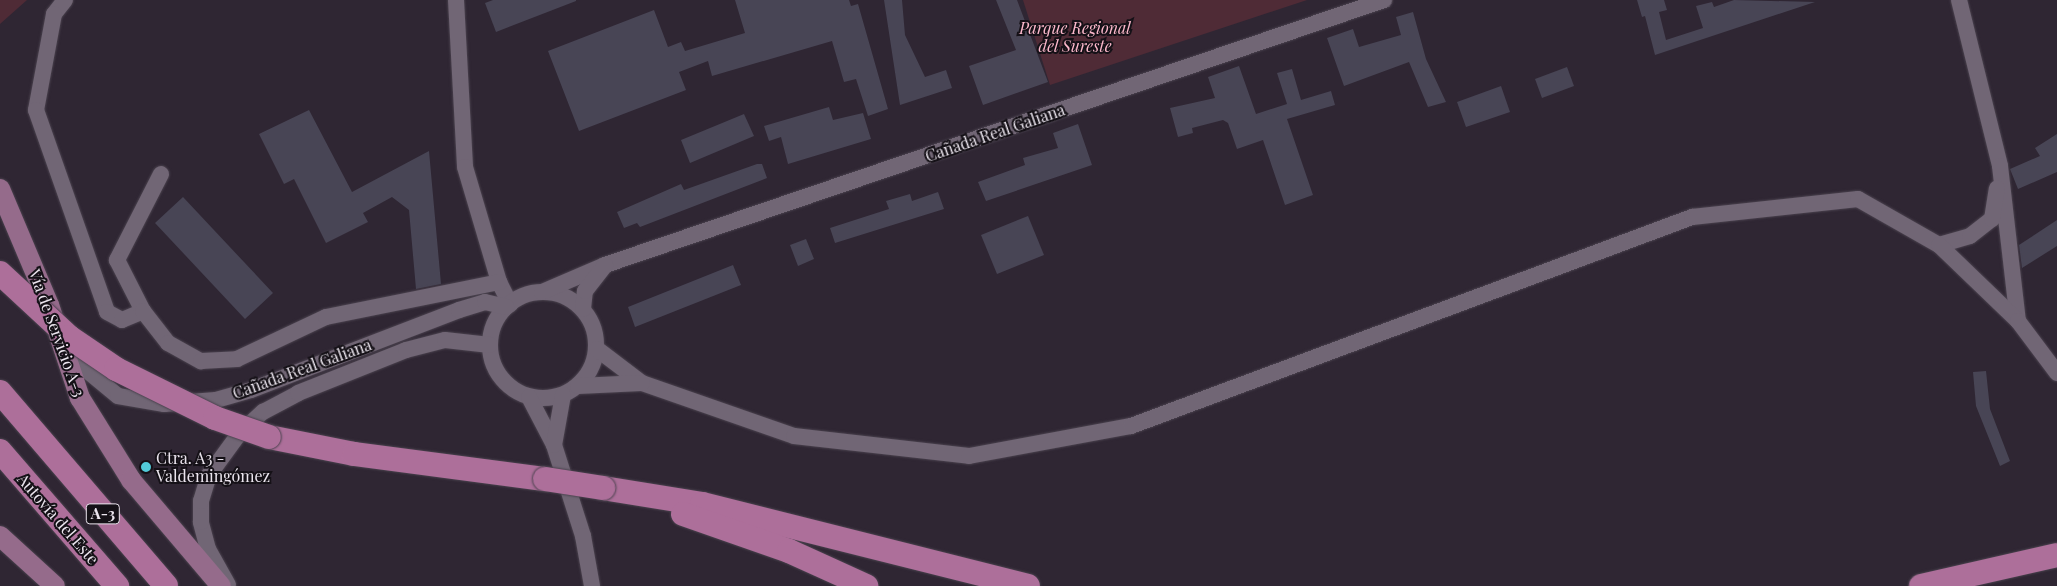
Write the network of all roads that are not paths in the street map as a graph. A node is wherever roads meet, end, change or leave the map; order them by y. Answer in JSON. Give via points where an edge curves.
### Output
{"nodes":[{"id":1,"x":65,"y":0,"type":"edge"},
{"id":2,"x":456,"y":0,"type":"edge"},
{"id":3,"x":1384,"y":0,"type":"edge"},
{"id":4,"x":1959,"y":0,"type":"edge"},
{"id":5,"x":2000,"y":166,"type":"junction"},
{"id":6,"x":161,"y":174,"type":"dead end"},
{"id":7,"x":0,"y":189,"type":"edge"},
{"id":8,"x":1939,"y":244,"type":"junction"},
{"id":9,"x":605,"y":265,"type":"junction"},
{"id":10,"x":0,"y":273,"type":"edge"},
{"id":11,"x":499,"y":282,"type":"junction"},
{"id":12,"x":542,"y":292,"type":"junction"},
{"id":13,"x":49,"y":305,"type":"junction"},
{"id":14,"x":508,"y":305,"type":"junction"},
{"id":15,"x":583,"y":309,"type":"junction"},
{"id":16,"x":144,"y":310,"type":"junction"},
{"id":17,"x":2018,"y":321,"type":"junction"},
{"id":18,"x":490,"y":345,"type":"junction"},
{"id":19,"x":597,"y":349,"type":"junction"},
{"id":20,"x":2057,"y":373,"type":"edge"},
{"id":21,"x":642,"y":383,"type":"junction"},
{"id":22,"x":578,"y":386,"type":"junction"},
{"id":23,"x":0,"y":392,"type":"edge"},
{"id":24,"x":563,"y":395,"type":"junction"},
{"id":25,"x":529,"y":396,"type":"junction"},
{"id":26,"x":554,"y":445,"type":"junction"},
{"id":27,"x":0,"y":451,"type":"edge"},
{"id":28,"x":603,"y":488,"type":"junction"},
{"id":29,"x":0,"y":536,"type":"edge"},
{"id":30,"x":2057,"y":555,"type":"edge"},
{"id":31,"x":55,"y":586,"type":"edge"},
{"id":32,"x":117,"y":586,"type":"edge"},
{"id":33,"x":166,"y":586,"type":"edge"},
{"id":34,"x":221,"y":586,"type":"edge"},
{"id":35,"x":228,"y":586,"type":"edge"},
{"id":36,"x":592,"y":586,"type":"edge"},
{"id":37,"x":866,"y":586,"type":"edge"},
{"id":38,"x":1028,"y":586,"type":"edge"},
{"id":39,"x":1921,"y":586,"type":"edge"}],
"edges":[{"from":1,"to":16,"type":"street","via":[[54,14],[36,110],[107,312],[122,320]]},
{"from":2,"to":11,"type":"street","via":[[465,167]]},
{"from":3,"to":9,"type":"street","name":"Cañada Real Galiana"},
{"from":4,"to":5,"type":"street"},
{"from":5,"to":8,"type":"street","via":[[1992,219],[1970,236]]},
{"from":5,"to":17,"type":"street"},
{"from":6,"to":16,"type":"street","via":[[117,260]]},
{"from":7,"to":13,"type":"main road","name":"Vía de Servicio A-3"},
{"from":8,"to":17,"type":"street"},
{"from":8,"to":21,"type":"street","via":[[1858,200],[1692,217],[1131,426],[969,456],[794,436]]},
{"from":9,"to":12,"type":"street","name":"Cañada Real Galiana"},
{"from":9,"to":15,"type":"street","via":[[585,291]]},
{"from":10,"to":28,"type":"highway","bridge":true,"via":[[69,337],[116,370],[206,414],[269,437],[354,454]]},
{"from":11,"to":14,"type":"street"},
{"from":11,"to":16,"type":"street","via":[[326,318],[238,359],[202,361],[168,343]]},
{"from":12,"to":14,"type":"street"},
{"from":12,"to":15,"type":"street","via":[[558,294]]},
{"from":13,"to":14,"type":"street","name":"Cañada Real Galiana","via":[[84,368],[118,396],[164,404],[216,400],[242,393],[459,310],[485,302]]},
{"from":13,"to":34,"type":"main road","name":"Vía de Servicio A-3","via":[[80,398],[117,461]]},
{"from":14,"to":18,"type":"street","via":[[494,325]]},
{"from":15,"to":19,"type":"street","via":[[591,321]]},
{"from":17,"to":20,"type":"street"},
{"from":18,"to":25,"type":"street","via":[[497,372],[516,391]]},
{"from":18,"to":35,"type":"street","name":"Cañada Real Galiana","via":[[445,340],[406,350],[298,393],[263,412],[239,434],[209,475],[201,501],[201,522],[208,549]]},
{"from":19,"to":21,"type":"street"},
{"from":19,"to":22,"type":"street","via":[[592,369]]},
{"from":21,"to":22,"type":"street"},
{"from":22,"to":24,"type":"street"},
{"from":23,"to":33,"type":"highway","number":"A-3"},
{"from":24,"to":25,"type":"street"},
{"from":24,"to":26,"type":"street"},
{"from":25,"to":26,"type":"street"},
{"from":26,"to":36,"type":"street","via":[[583,536]]},
{"from":27,"to":32,"type":"highway","name":"Autovía del Este","number":"A-3"},
{"from":28,"to":37,"type":"highway","via":[[789,551]]},
{"from":28,"to":38,"type":"highway","via":[[702,504]]},
{"from":29,"to":31,"type":"main road"},
{"from":30,"to":39,"type":"highway"}]}
